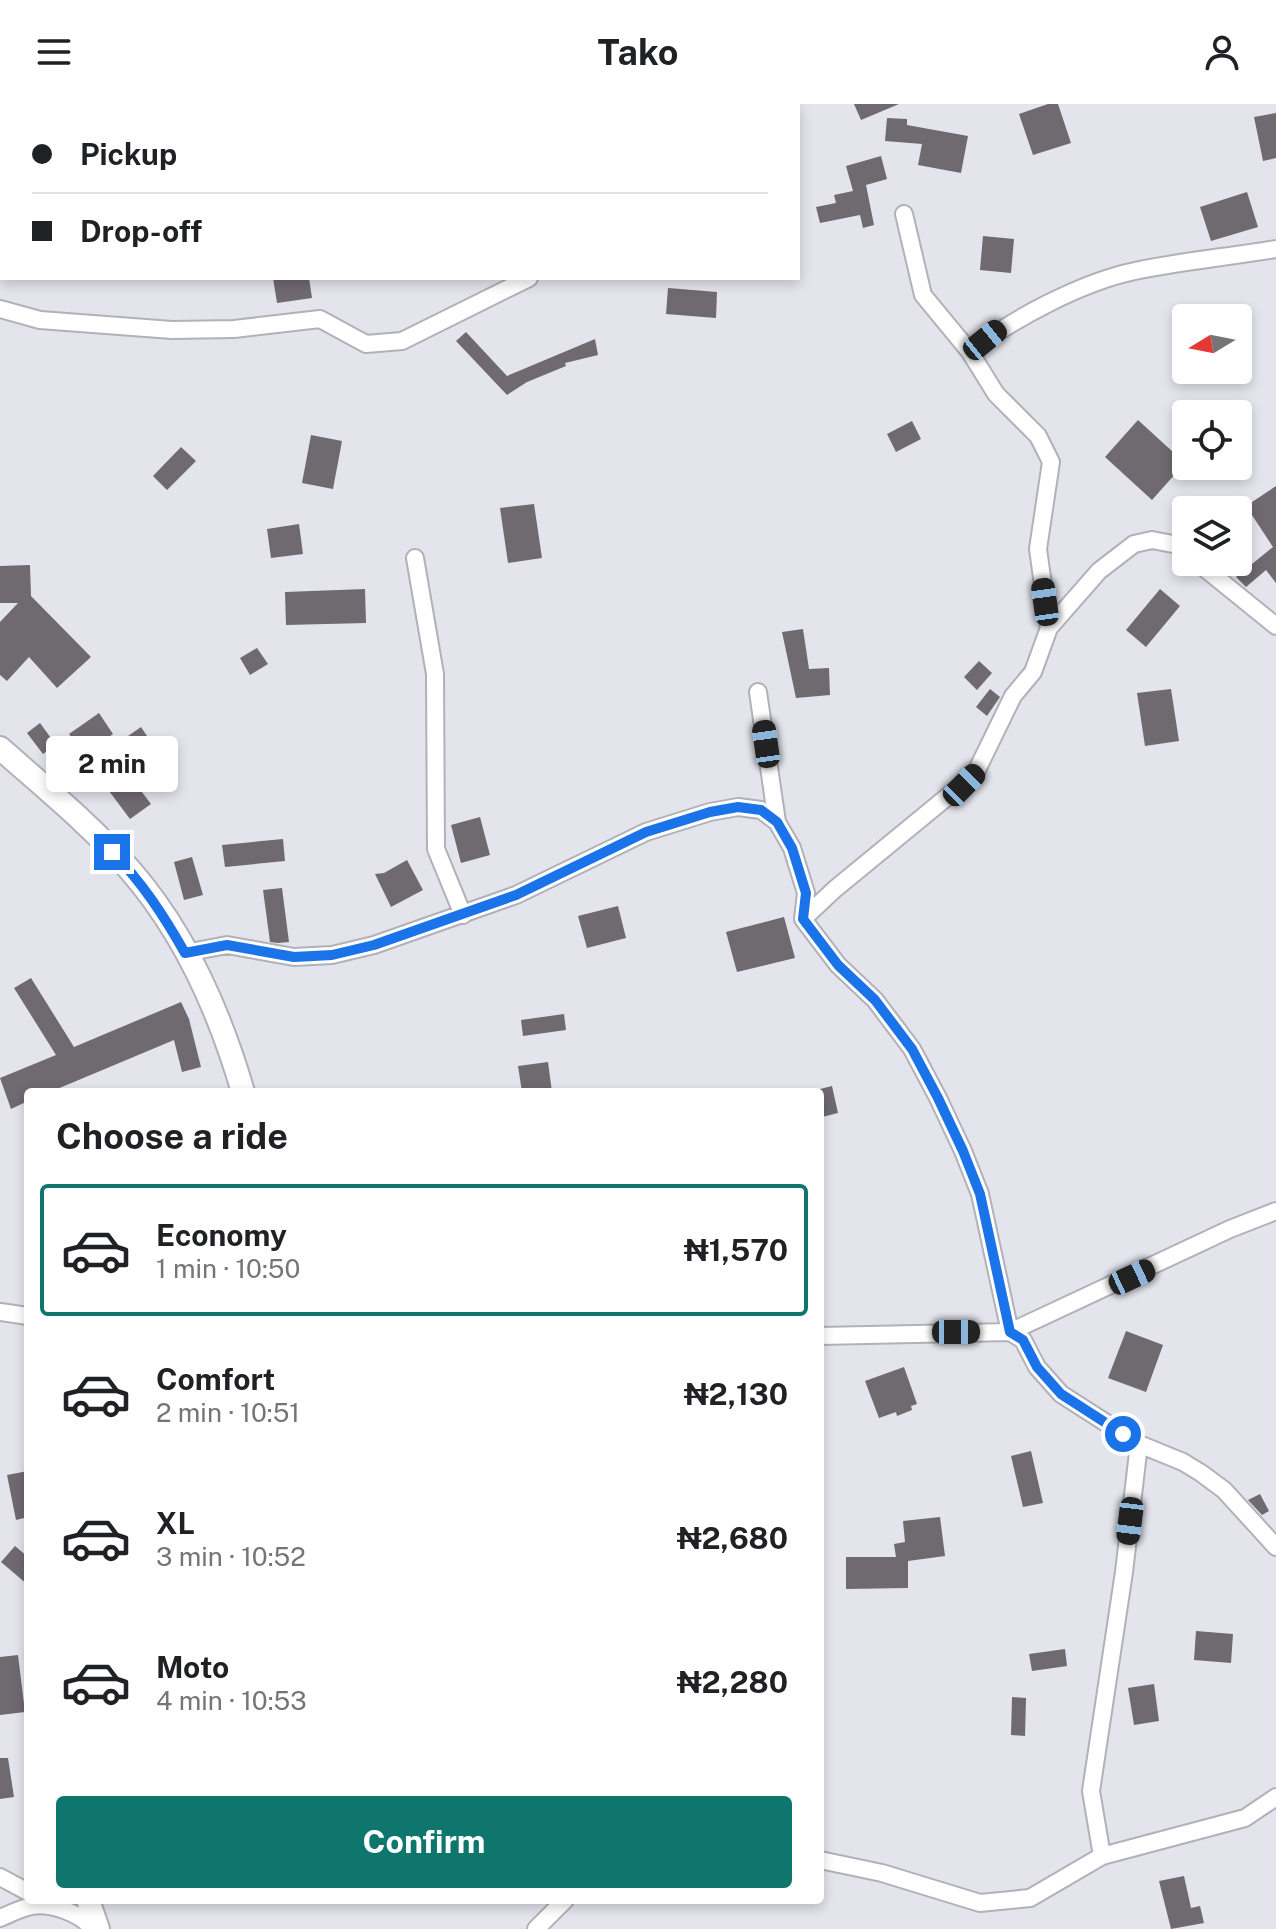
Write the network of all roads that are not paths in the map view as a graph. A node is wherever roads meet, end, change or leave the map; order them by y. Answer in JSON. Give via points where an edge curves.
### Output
{"nodes":[{"id":1,"x":904,"y":214,"type":"dead end"},
{"id":2,"x":1276,"y":249,"type":"edge"},
{"id":3,"x":525,"y":280,"type":"edge"},
{"id":4,"x":0,"y":309,"type":"edge"},
{"id":5,"x":970,"y":352,"type":"junction"},
{"id":6,"x":1172,"y":544,"type":"edge"},
{"id":7,"x":415,"y":558,"type":"dead end"},
{"id":8,"x":1214,"y":576,"type":"edge"},
{"id":9,"x":1276,"y":626,"type":"edge"},
{"id":10,"x":1049,"y":628,"type":"junction"},
{"id":11,"x":758,"y":692,"type":"dead end"},
{"id":12,"x":0,"y":748,"type":"edge"},
{"id":13,"x":777,"y":822,"type":"junction"},
{"id":14,"x":463,"y":915,"type":"junction"},
{"id":15,"x":803,"y":919,"type":"junction"},
{"id":16,"x":185,"y":953,"type":"junction"},
{"id":17,"x":242,"y":1088,"type":"edge"},
{"id":18,"x":1276,"y":1211,"type":"edge"},
{"id":19,"x":0,"y":1312,"type":"edge"},
{"id":20,"x":24,"y":1315,"type":"edge"},
{"id":21,"x":1010,"y":1332,"type":"junction"},
{"id":22,"x":824,"y":1336,"type":"edge"},
{"id":23,"x":1139,"y":1444,"type":"junction"},
{"id":24,"x":1276,"y":1547,"type":"edge"},
{"id":25,"x":1275,"y":1800,"type":"edge"},
{"id":26,"x":1102,"y":1856,"type":"junction"},
{"id":27,"x":824,"y":1861,"type":"edge"},
{"id":28,"x":0,"y":1877,"type":"edge"},
{"id":29,"x":24,"y":1890,"type":"edge"},
{"id":30,"x":49,"y":1904,"type":"edge"},
{"id":31,"x":89,"y":1904,"type":"edge"},
{"id":32,"x":561,"y":1904,"type":"edge"},
{"id":33,"x":0,"y":1918,"type":"edge"},
{"id":34,"x":95,"y":1929,"type":"edge"},
{"id":35,"x":536,"y":1929,"type":"edge"}],
"edges":[{"from":1,"to":5,"type":"street","via":[[923,295]]},
{"from":2,"to":5,"type":"street","via":[[1133,271],[1090,285],[1001,328]]},
{"from":3,"to":4,"type":"street","via":[[402,341],[366,344],[320,319],[172,330],[40,320]]},
{"from":5,"to":10,"type":"street","via":[[996,394],[1038,436],[1051,462],[1038,549]]},
{"from":6,"to":10,"type":"street","via":[[1134,544],[1099,571]]},
{"from":7,"to":14,"type":"street","via":[[435,674],[436,849]]},
{"from":8,"to":9,"type":"street"},
{"from":10,"to":15,"type":"street","via":[[1033,672],[1013,696],[975,774]]},
{"from":11,"to":13,"type":"street"},
{"from":12,"to":16,"type":"street","via":[[130,870]]},
{"from":13,"to":14,"type":"street","via":[[761,810],[710,812],[646,832]]},
{"from":13,"to":15,"type":"street","via":[[792,848],[806,893]]},
{"from":14,"to":16,"type":"street","via":[[332,955],[294,957],[227,945]]},
{"from":15,"to":21,"type":"street","via":[[912,1049],[938,1098],[980,1194]]},
{"from":16,"to":17,"type":"street","via":[[204,986]]},
{"from":18,"to":21,"type":"street"},
{"from":19,"to":20,"type":"street"},
{"from":21,"to":22,"type":"street"},
{"from":21,"to":23,"type":"street","via":[[1023,1340],[1037,1367],[1061,1394]]},
{"from":23,"to":24,"type":"street","via":[[1183,1462],[1224,1490]]},
{"from":23,"to":26,"type":"street","via":[[1091,1791]]},
{"from":25,"to":26,"type":"street","via":[[1245,1818]]},
{"from":26,"to":27,"type":"street","via":[[1030,1898],[980,1903]]},
{"from":28,"to":29,"type":"street"},
{"from":30,"to":33,"type":"street"},
{"from":30,"to":34,"type":"street"},
{"from":31,"to":34,"type":"street"},
{"from":32,"to":35,"type":"street"}]}
